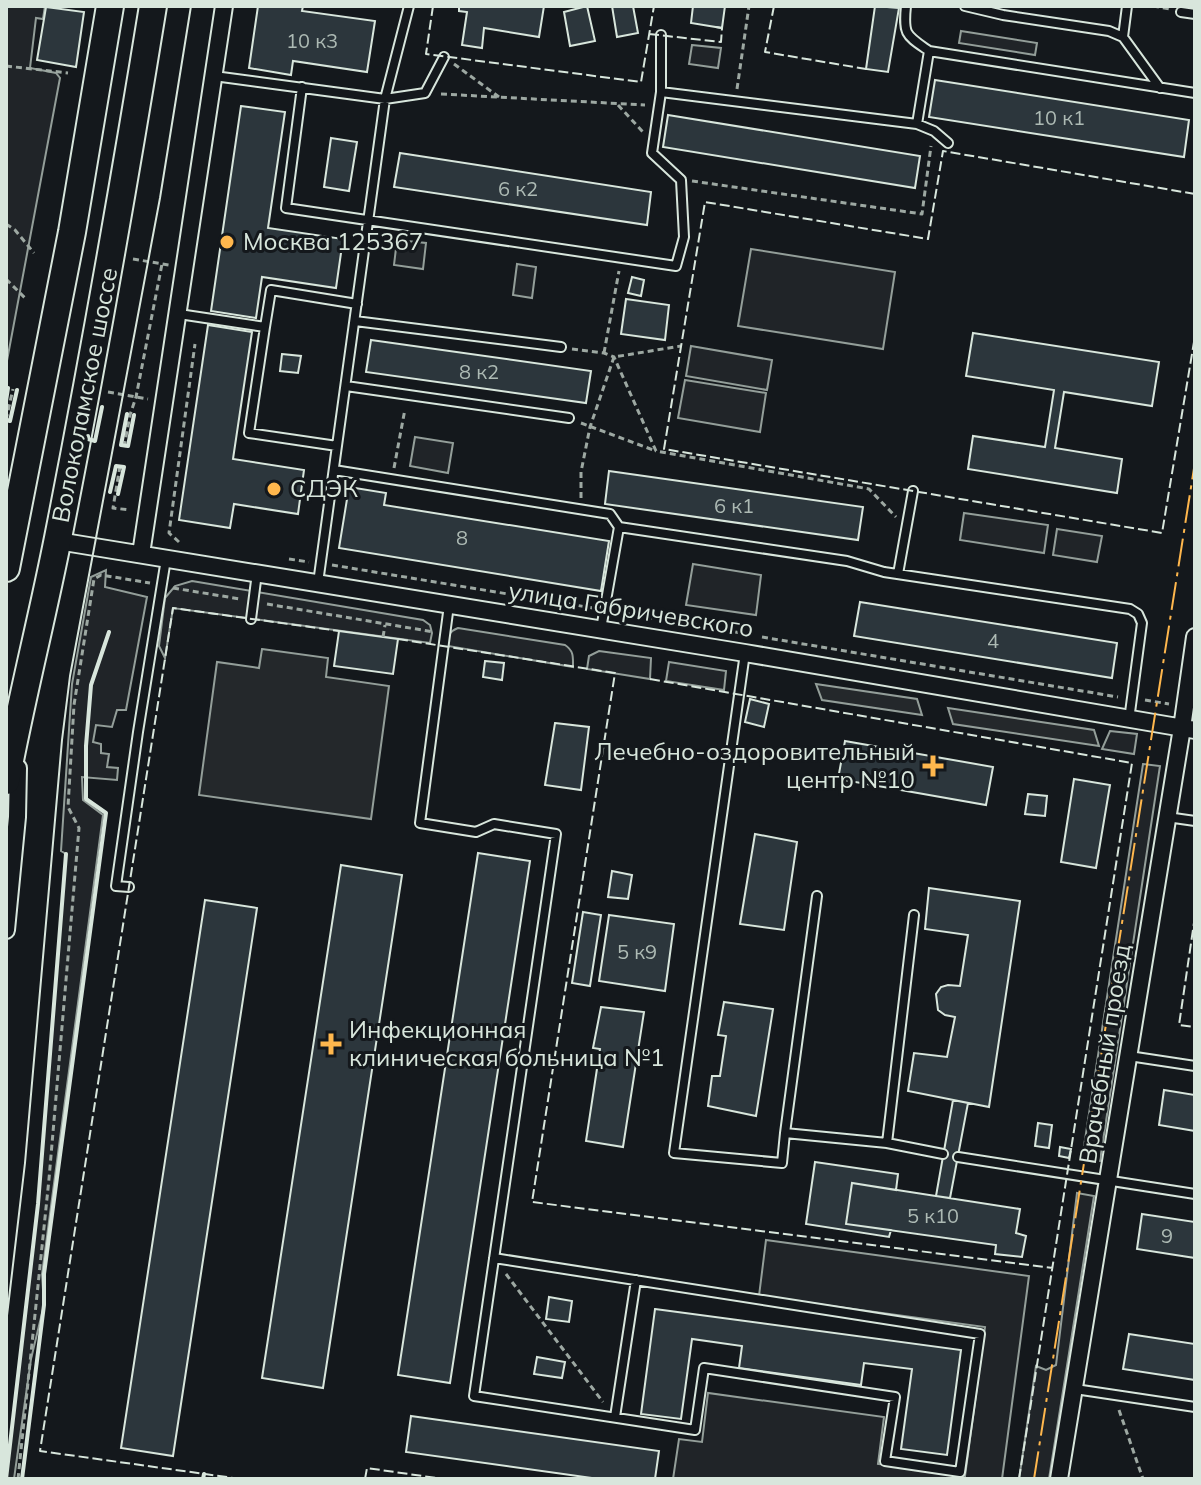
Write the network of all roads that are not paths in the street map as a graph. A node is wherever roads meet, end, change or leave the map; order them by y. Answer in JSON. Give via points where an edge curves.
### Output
{"nodes":[{"id":1,"x":110,"y":6,"type":"edge"},
{"id":2,"x":153,"y":6,"type":"edge"},
{"id":3,"x":224,"y":6,"type":"edge"},
{"id":4,"x":406,"y":6,"type":"edge"},
{"id":5,"x":906,"y":6,"type":"edge"},
{"id":6,"x":965,"y":6,"type":"edge"},
{"id":7,"x":1127,"y":6,"type":"edge"},
{"id":8,"x":1181,"y":12,"type":"dead end"},
{"id":9,"x":1195,"y":14,"type":"edge"},
{"id":10,"x":661,"y":35,"type":"dead end"},
{"id":11,"x":1123,"y":37,"type":"junction"},
{"id":12,"x":929,"y":51,"type":"junction"},
{"id":13,"x":444,"y":57,"type":"road end"},
{"id":14,"x":213,"y":76,"type":"junction"},
{"id":15,"x":302,"y":87,"type":"junction"},
{"id":16,"x":1160,"y":88,"type":"junction"},
{"id":17,"x":661,"y":92,"type":"junction"},
{"id":18,"x":1195,"y":93,"type":"edge"},
{"id":19,"x":385,"y":99,"type":"junction"},
{"id":20,"x":917,"y":124,"type":"junction"},
{"id":21,"x":948,"y":143,"type":"dead end"},
{"id":22,"x":369,"y":220,"type":"junction"},
{"id":23,"x":357,"y":304,"type":"junction"},
{"id":24,"x":179,"y":314,"type":"junction"},
{"id":25,"x":355,"y":321,"type":"junction"},
{"id":26,"x":265,"y":327,"type":"junction"},
{"id":27,"x":561,"y":347,"type":"road end"},
{"id":28,"x":346,"y":386,"type":"junction"},
{"id":29,"x":569,"y":418,"type":"road end"},
{"id":30,"x":337,"y":446,"type":"junction"},
{"id":31,"x":334,"y":470,"type":"junction"},
{"id":32,"x":913,"y":491,"type":"dead end"},
{"id":33,"x":619,"y":527,"type":"junction"},
{"id":34,"x":58,"y":541,"type":"junction"},
{"id":35,"x":141,"y":554,"type":"junction"},
{"id":36,"x":166,"y":558,"type":"junction"},
{"id":37,"x":6,"y":568,"type":"edge"},
{"id":38,"x":257,"y":573,"type":"junction"},
{"id":39,"x":898,"y":574,"type":"junction"},
{"id":40,"x":318,"y":583,"type":"junction"},
{"id":41,"x":449,"y":604,"type":"junction"},
{"id":42,"x":251,"y":619,"type":"dead end"},
{"id":43,"x":601,"y":629,"type":"junction"},
{"id":44,"x":1195,"y":637,"type":"edge"},
{"id":45,"x":745,"y":653,"type":"junction"},
{"id":46,"x":19,"y":715,"type":"junction"},
{"id":47,"x":1129,"y":720,"type":"junction"},
{"id":48,"x":1188,"y":729,"type":"edge"},
{"id":49,"x":6,"y":781,"type":"edge"},
{"id":50,"x":1167,"y":817,"type":"junction"},
{"id":51,"x":1195,"y":821,"type":"edge"},
{"id":52,"x":129,"y":887,"type":"dead end"},
{"id":53,"x":817,"y":896,"type":"dead end"},
{"id":54,"x":914,"y":915,"type":"dead end"},
{"id":55,"x":6,"y":930,"type":"edge"},
{"id":56,"x":1129,"y":1056,"type":"junction"},
{"id":57,"x":1195,"y":1066,"type":"edge"},
{"id":58,"x":785,"y":1133,"type":"junction"},
{"id":59,"x":887,"y":1143,"type":"junction"},
{"id":60,"x":943,"y":1154,"type":"dead end"},
{"id":61,"x":958,"y":1157,"type":"dead end"},
{"id":62,"x":1109,"y":1181,"type":"junction"},
{"id":63,"x":1195,"y":1194,"type":"edge"},
{"id":64,"x":494,"y":1258,"type":"junction"},
{"id":65,"x":636,"y":1280,"type":"junction"},
{"id":66,"x":1075,"y":1389,"type":"junction"},
{"id":67,"x":1195,"y":1407,"type":"edge"},
{"id":68,"x":615,"y":1417,"type":"junction"},
{"id":69,"x":1059,"y":1479,"type":"edge"}],
"edges":[{"from":1,"to":37,"type":"main road","name":"Волоколамское шоссе"},
{"from":2,"to":34,"type":"main road","name":"Волоколамское шоссе"},
{"from":3,"to":14,"type":"street"},
{"from":4,"to":19,"type":"lane"},
{"from":5,"to":12,"type":"lane","via":[[904,27]]},
{"from":6,"to":11,"type":"lane"},
{"from":7,"to":11,"type":"lane"},
{"from":8,"to":9,"type":"lane"},
{"from":10,"to":17,"type":"lane"},
{"from":11,"to":16,"type":"lane"},
{"from":12,"to":16,"type":"lane"},
{"from":12,"to":20,"type":"lane"},
{"from":13,"to":19,"type":"lane","via":[[425,93]]},
{"from":14,"to":15,"type":"lane"},
{"from":14,"to":24,"type":"street"},
{"from":15,"to":19,"type":"lane"},
{"from":15,"to":22,"type":"lane","via":[[286,208]]},
{"from":16,"to":18,"type":"lane"},
{"from":17,"to":20,"type":"lane"},
{"from":17,"to":22,"type":"lane","via":[[652,153],[681,180],[684,237],[676,266]]},
{"from":19,"to":22,"type":"lane"},
{"from":20,"to":21,"type":"lane"},
{"from":22,"to":23,"type":"lane"},
{"from":23,"to":25,"type":"lane"},
{"from":23,"to":26,"type":"lane","via":[[271,290]]},
{"from":24,"to":26,"type":"lane"},
{"from":24,"to":35,"type":"street"},
{"from":25,"to":27,"type":"lane"},
{"from":25,"to":28,"type":"lane"},
{"from":26,"to":30,"type":"lane","via":[[249,433]]},
{"from":28,"to":29,"type":"lane"},
{"from":28,"to":30,"type":"lane"},
{"from":30,"to":31,"type":"lane"},
{"from":31,"to":33,"type":"lane","via":[[610,514]]},
{"from":31,"to":40,"type":"lane"},
{"from":32,"to":39,"type":"lane"},
{"from":33,"to":39,"type":"lane","via":[[847,561]]},
{"from":33,"to":43,"type":"lane"},
{"from":34,"to":35,"type":"street","name":"улица Габричевского"},
{"from":34,"to":46,"type":"main road","name":"Волоколамское шоссе"},
{"from":35,"to":36,"type":"street","name":"улица Габричевского"},
{"from":36,"to":38,"type":"street","name":"улица Габричевского"},
{"from":36,"to":52,"type":"lane","via":[[116,886]]},
{"from":38,"to":40,"type":"street","name":"улица Габричевского"},
{"from":38,"to":42,"type":"lane"},
{"from":39,"to":47,"type":"lane","via":[[1138,614],[1142,623]]},
{"from":40,"to":41,"type":"street","name":"улица Габричевского"},
{"from":41,"to":43,"type":"street","name":"улица Габричевского"},
{"from":41,"to":64,"type":"lane","via":[[420,823],[476,832],[494,824],[556,834]]},
{"from":43,"to":45,"type":"street","name":"улица Габричевского"},
{"from":44,"to":48,"type":"street","name":"Врачебный проезд"},
{"from":45,"to":47,"type":"street","name":"улица Габричевского"},
{"from":45,"to":58,"type":"lane","via":[[674,1153],[782,1163]]},
{"from":46,"to":49,"type":"main road","name":"Волоколамское шоссе"},
{"from":46,"to":55,"type":"street","via":[[17,817]]},
{"from":47,"to":48,"type":"street","name":"улица Габричевского"},
{"from":48,"to":50,"type":"street","name":"Врачебный проезд"},
{"from":50,"to":51,"type":"lane"},
{"from":50,"to":56,"type":"street","name":"Врачебный проезд"},
{"from":53,"to":58,"type":"lane"},
{"from":54,"to":59,"type":"lane"},
{"from":56,"to":57,"type":"lane"},
{"from":56,"to":62,"type":"street","name":"Врачебный проезд"},
{"from":58,"to":59,"type":"lane"},
{"from":59,"to":60,"type":"lane"},
{"from":61,"to":62,"type":"lane"},
{"from":62,"to":63,"type":"lane"},
{"from":62,"to":66,"type":"street","name":"Врачебный проезд"},
{"from":64,"to":65,"type":"lane"},
{"from":64,"to":68,"type":"lane","via":[[474,1396]]},
{"from":65,"to":68,"type":"lane"},
{"from":65,"to":68,"type":"lane","via":[[980,1334],[960,1472],[885,1461],[895,1397],[704,1368],[695,1430]]},
{"from":66,"to":67,"type":"lane"},
{"from":66,"to":69,"type":"street","name":"Врачебный проезд"}]}
